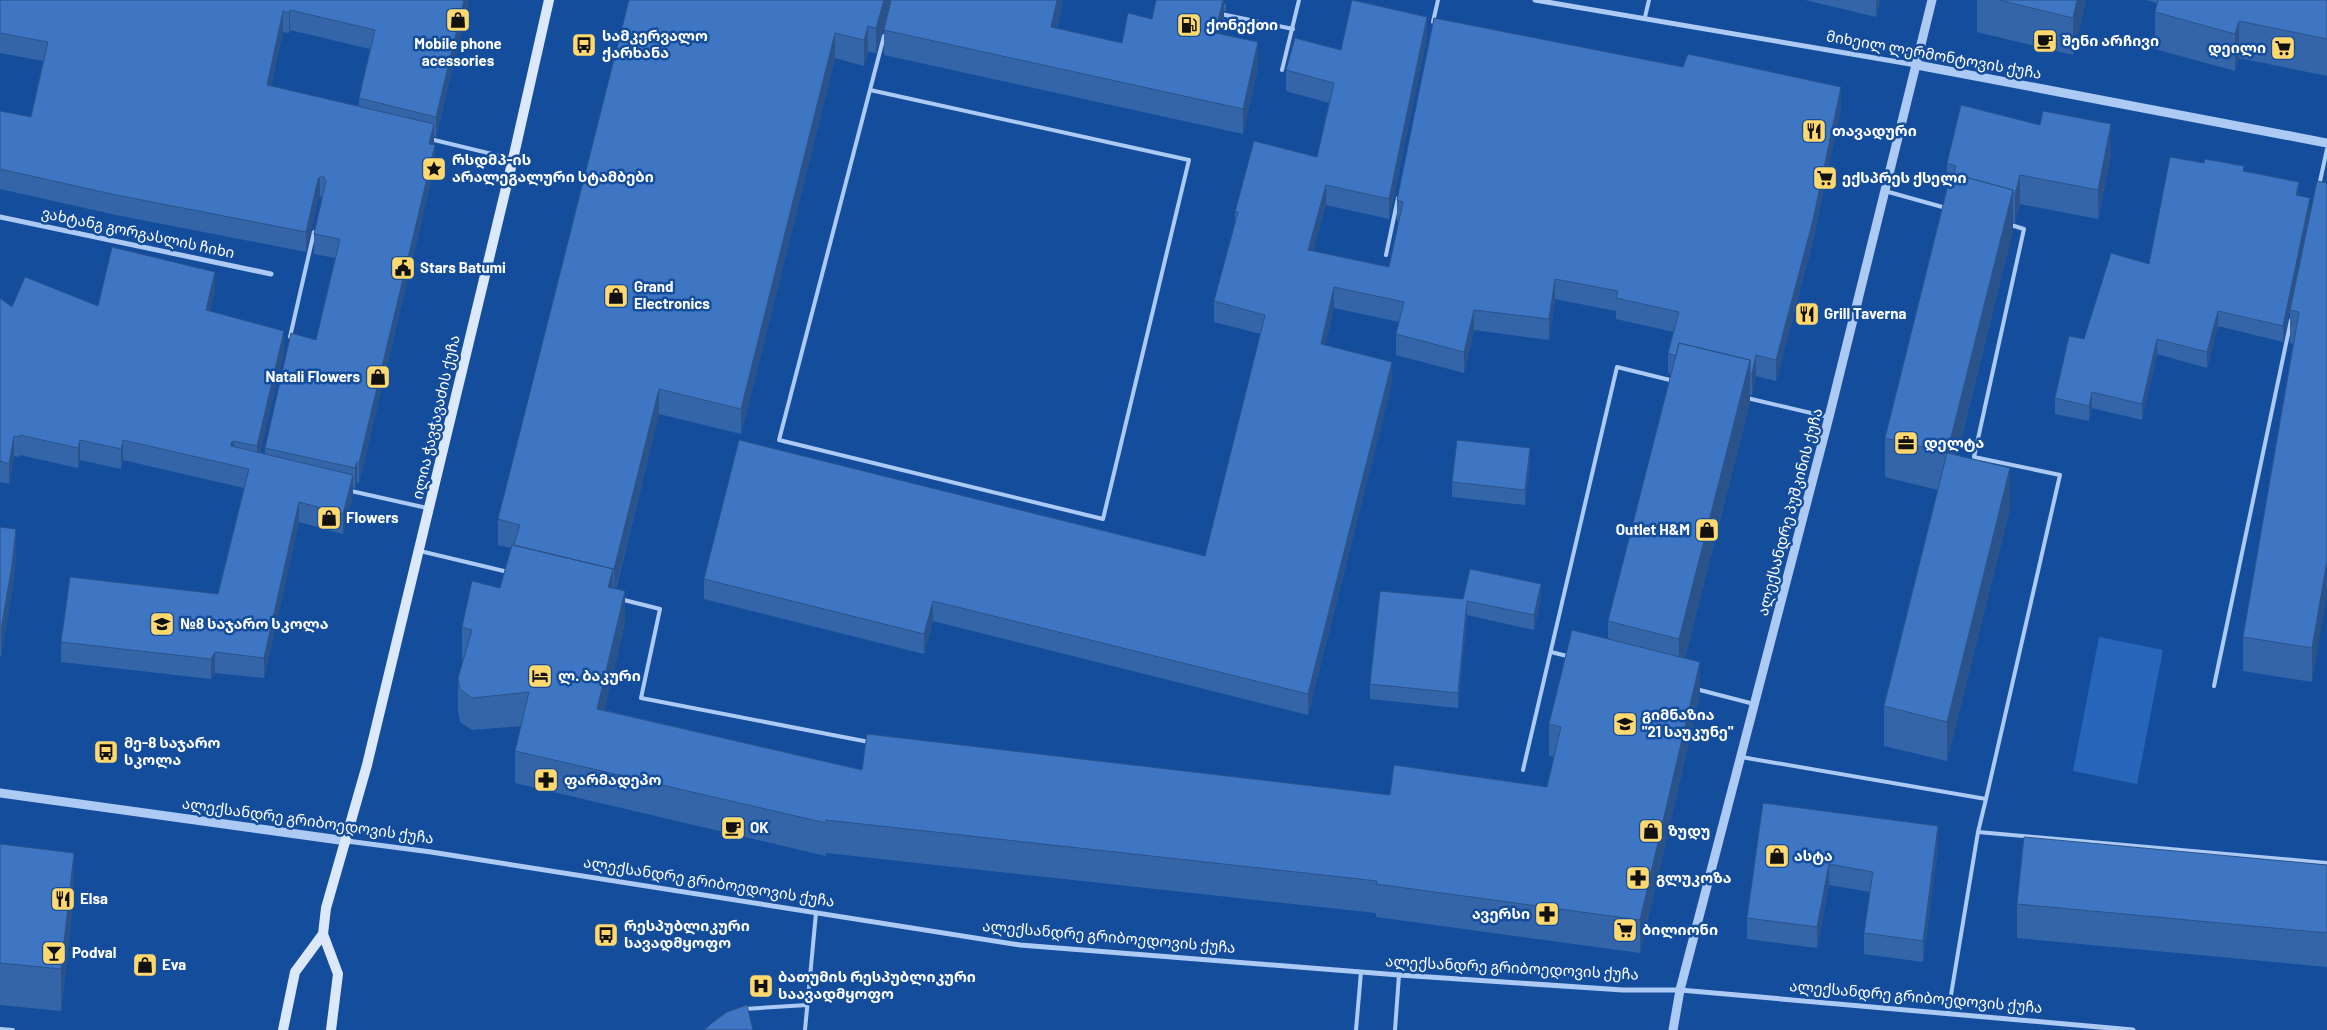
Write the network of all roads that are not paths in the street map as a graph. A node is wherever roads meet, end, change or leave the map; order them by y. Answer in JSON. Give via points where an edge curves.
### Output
{"nodes":[{"id":1,"x":548,"y":0,"type":"edge"},
{"id":2,"x":1299,"y":0,"type":"edge"},
{"id":3,"x":1438,"y":0,"type":"edge"},
{"id":4,"x":1535,"y":0,"type":"edge"},
{"id":5,"x":1649,"y":0,"type":"edge"},
{"id":6,"x":1932,"y":0,"type":"edge"},
{"id":7,"x":1220,"y":14,"type":"edge"},
{"id":8,"x":1645,"y":17,"type":"junction"},
{"id":9,"x":887,"y":27,"type":"edge"},
{"id":10,"x":1432,"y":28,"type":"edge"},
{"id":11,"x":1293,"y":29,"type":"junction"},
{"id":12,"x":1917,"y":65,"type":"junction"},
{"id":13,"x":1282,"y":70,"type":"dead end"},
{"id":14,"x":870,"y":90,"type":"junction"},
{"id":15,"x":427,"y":138,"type":"edge"},
{"id":16,"x":2327,"y":143,"type":"edge"},
{"id":17,"x":2327,"y":149,"type":"edge"},
{"id":18,"x":513,"y":159,"type":"junction"},
{"id":19,"x":1400,"y":189,"type":"edge"},
{"id":20,"x":1886,"y":191,"type":"junction"},
{"id":21,"x":2318,"y":192,"type":"edge"},
{"id":22,"x":1950,"y":209,"type":"edge"},
{"id":23,"x":0,"y":217,"type":"edge"},
{"id":24,"x":2006,"y":224,"type":"edge"},
{"id":25,"x":315,"y":228,"type":"edge"},
{"id":26,"x":1386,"y":255,"type":"dead end"},
{"id":27,"x":271,"y":274,"type":"dead end"},
{"id":28,"x":2291,"y":318,"type":"edge"},
{"id":29,"x":290,"y":341,"type":"edge"},
{"id":30,"x":1684,"y":383,"type":"edge"},
{"id":31,"x":1742,"y":397,"type":"edge"},
{"id":32,"x":1829,"y":418,"type":"junction"},
{"id":33,"x":341,"y":489,"type":"edge"},
{"id":34,"x":429,"y":508,"type":"junction"},
{"id":35,"x":419,"y":550,"type":"junction"},
{"id":36,"x":509,"y":572,"type":"edge"},
{"id":37,"x":613,"y":597,"type":"edge"},
{"id":38,"x":1551,"y":652,"type":"junction"},
{"id":39,"x":1579,"y":659,"type":"edge"},
{"id":40,"x":2214,"y":686,"type":"dead end"},
{"id":41,"x":1690,"y":687,"type":"edge"},
{"id":42,"x":1754,"y":704,"type":"junction"},
{"id":43,"x":878,"y":743,"type":"edge"},
{"id":44,"x":1741,"y":757,"type":"junction"},
{"id":45,"x":1523,"y":770,"type":"dead end"},
{"id":46,"x":0,"y":793,"type":"edge"},
{"id":47,"x":1986,"y":799,"type":"junction"},
{"id":48,"x":1978,"y":832,"type":"junction"},
{"id":49,"x":346,"y":841,"type":"junction"},
{"id":50,"x":2327,"y":862,"type":"edge"},
{"id":51,"x":816,"y":914,"type":"junction"},
{"id":52,"x":323,"y":934,"type":"junction"},
{"id":53,"x":1361,"y":972,"type":"junction"},
{"id":54,"x":1399,"y":975,"type":"junction"},
{"id":55,"x":1680,"y":990,"type":"junction"},
{"id":56,"x":807,"y":1006,"type":"junction"},
{"id":57,"x":737,"y":1009,"type":"edge"},
{"id":58,"x":1948,"y":1013,"type":"junction"},
{"id":59,"x":0,"y":1029,"type":"edge"},
{"id":60,"x":12,"y":1030,"type":"edge"},
{"id":61,"x":283,"y":1030,"type":"edge"},
{"id":62,"x":332,"y":1030,"type":"edge"},
{"id":63,"x":805,"y":1030,"type":"edge"},
{"id":64,"x":1356,"y":1030,"type":"edge"},
{"id":65,"x":1394,"y":1030,"type":"edge"},
{"id":66,"x":1673,"y":1030,"type":"edge"},
{"id":67,"x":2133,"y":1030,"type":"edge"}],
"edges":[{"from":1,"to":18,"type":"main road","name":"ილია ჭავჭავაძის ქუჩა"},
{"from":2,"to":11,"type":"lane"},
{"from":3,"to":10,"type":"lane"},
{"from":4,"to":8,"type":"street","name":"მიხეილ ლერმონტოვის ქუჩა"},
{"from":5,"to":8,"type":"lane"},
{"from":6,"to":12,"type":"street","name":"ალექსანდრე პუშკინის ქუჩა"},
{"from":7,"to":11,"type":"lane"},
{"from":8,"to":12,"type":"street","name":"მიხეილ ლერმონტოვის ქუჩა"},
{"from":9,"to":14,"type":"lane"},
{"from":11,"to":13,"type":"lane"},
{"from":12,"to":16,"type":"street","name":"მიხეილ ლერმონტოვის ქუჩა"},
{"from":12,"to":20,"type":"street","name":"ალექსანდრე პუშკინის ქუჩა"},
{"from":14,"to":14,"type":"lane","via":[[779,440],[1103,519],[1189,160]]},
{"from":15,"to":18,"type":"lane"},
{"from":17,"to":21,"type":"lane"},
{"from":18,"to":34,"type":"main road","name":"ილია ჭავჭავაძის ქუჩა"},
{"from":19,"to":26,"type":"lane"},
{"from":20,"to":22,"type":"lane"},
{"from":20,"to":32,"type":"street","name":"ალექსანდრე პუშკინის ქუჩა"},
{"from":23,"to":27,"type":"street","name":"ვახტანგ გორგასლის ჩიხი"},
{"from":24,"to":47,"type":"lane","via":[[2024,229],[1974,457],[2060,475]]},
{"from":25,"to":29,"type":"lane"},
{"from":28,"to":40,"type":"lane"},
{"from":30,"to":38,"type":"lane","via":[[1617,367]]},
{"from":31,"to":32,"type":"lane"},
{"from":32,"to":42,"type":"street","name":"ალექსანდრე პუშკინის ქუჩა"},
{"from":33,"to":34,"type":"lane"},
{"from":34,"to":35,"type":"main road","name":"ილია ჭავჭავაძის ქუჩა"},
{"from":35,"to":36,"type":"lane"},
{"from":35,"to":49,"type":"main road","name":"ილია ჭავჭავაძის ქუჩა"},
{"from":37,"to":43,"type":"lane","via":[[660,609],[641,698]]},
{"from":38,"to":39,"type":"lane"},
{"from":38,"to":45,"type":"lane"},
{"from":41,"to":42,"type":"lane"},
{"from":42,"to":44,"type":"street","name":"ალექსანდრე პუშკინის ქუჩა"},
{"from":44,"to":47,"type":"lane"},
{"from":44,"to":55,"type":"street","name":"ალექსანდრე პუშკინის ქუჩა"},
{"from":46,"to":49,"type":"street","name":"ალექსანდრე გრიბოედოვის ქუჩა"},
{"from":47,"to":48,"type":"lane"},
{"from":48,"to":50,"type":"lane"},
{"from":48,"to":58,"type":"lane"},
{"from":49,"to":51,"type":"street","name":"ალექსანდრე გრიბოედოვის ქუჩა"},
{"from":49,"to":52,"type":"main road","name":"ილია ჭავჭავაძის ქუჩა","via":[[326,908]]},
{"from":51,"to":53,"type":"street","name":"ალექსანდრე გრიბოედოვის ქუჩა","via":[[1020,945]]},
{"from":51,"to":56,"type":"lane"},
{"from":52,"to":61,"type":"main road","via":[[295,972]]},
{"from":52,"to":62,"type":"main road","via":[[338,974]]},
{"from":53,"to":54,"type":"street","name":"ალექსანდრე გრიბოედოვის ქუჩა"},
{"from":53,"to":64,"type":"lane"},
{"from":54,"to":55,"type":"street","name":"ალექსანდრე გრიბოედოვის ქუჩა","via":[[1623,990]]},
{"from":54,"to":65,"type":"lane"},
{"from":55,"to":58,"type":"street","name":"ალექსანდრე გრიბოედოვის ქუჩა"},
{"from":55,"to":66,"type":"street","name":"ალექსანდრე პუშკინის ქუჩა"},
{"from":56,"to":57,"type":"lane"},
{"from":56,"to":63,"type":"lane"},
{"from":58,"to":67,"type":"street","name":"ალექსანდრე გრიბოედოვის ქუჩა"},
{"from":59,"to":60,"type":"lane"}]}
